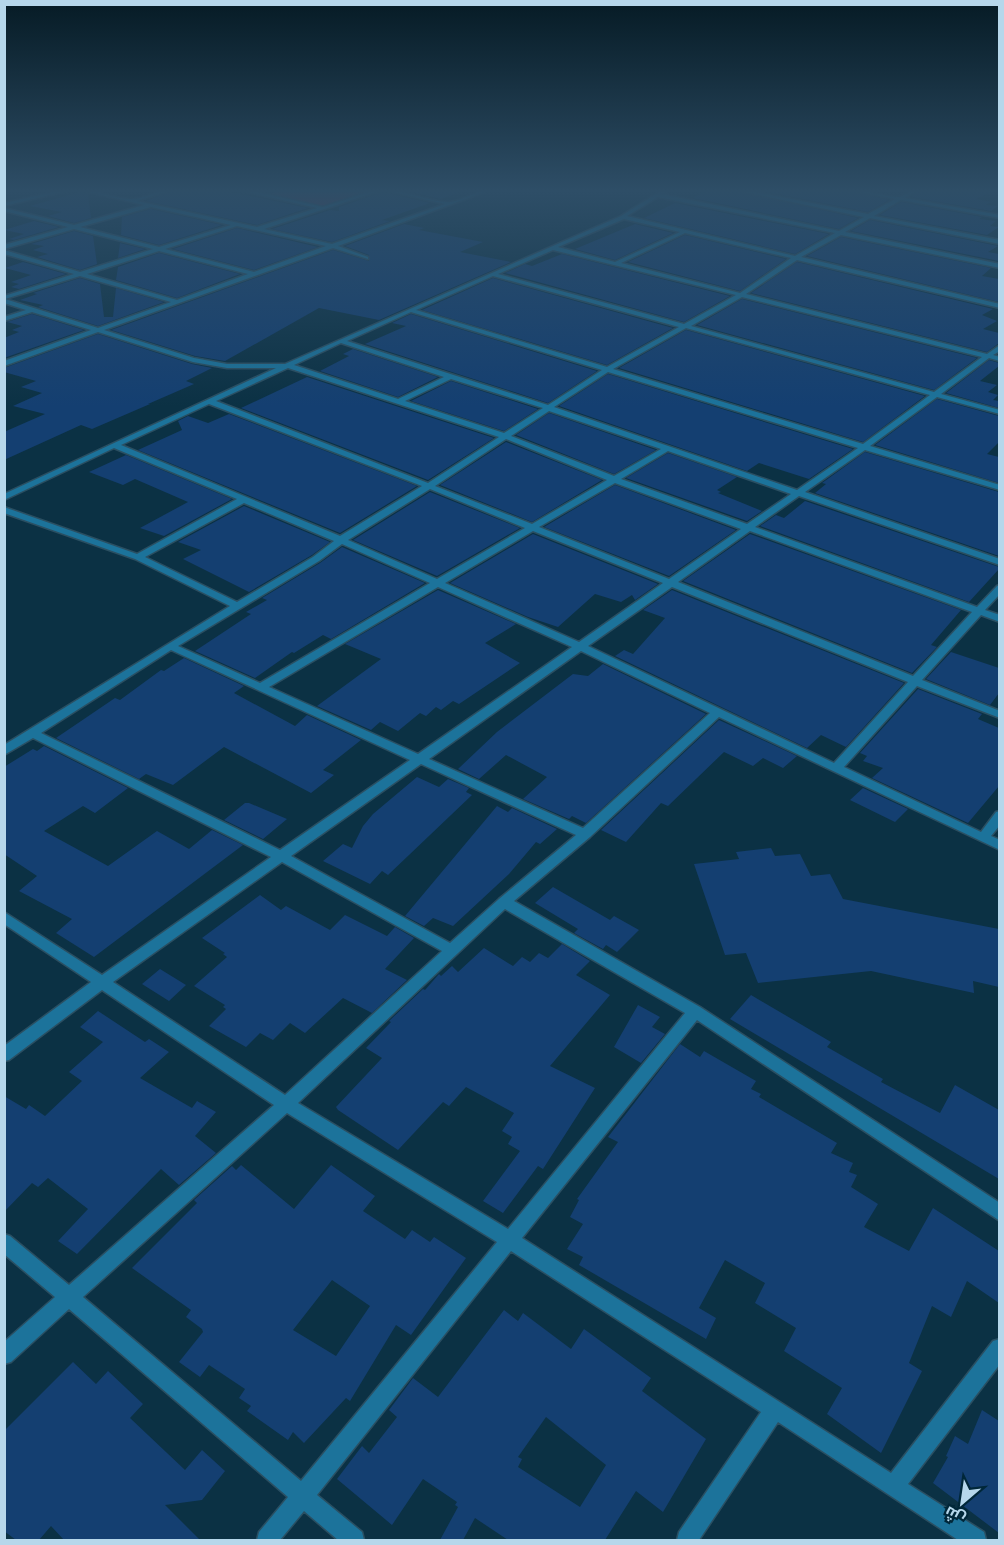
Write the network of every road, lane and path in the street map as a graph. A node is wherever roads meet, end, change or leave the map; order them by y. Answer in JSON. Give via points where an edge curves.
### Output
{"nodes":[{"id":1,"x":41,"y":262,"type":"edge"},
{"id":2,"x":117,"y":262,"type":"edge"},
{"id":3,"x":210,"y":262,"type":"edge"},
{"id":4,"x":288,"y":262,"type":"edge"},
{"id":5,"x":519,"y":262,"type":"edge"},
{"id":6,"x":607,"y":262,"type":"edge"},
{"id":7,"x":618,"y":262,"type":"edge"},
{"id":8,"x":789,"y":262,"type":"edge"},
{"id":9,"x":808,"y":262,"type":"edge"},
{"id":10,"x":980,"y":262,"type":"edge"},
{"id":11,"x":614,"y":264,"type":"junction"},
{"id":12,"x":999,"y":266,"type":"edge"},
{"id":13,"x":81,"y":273,"type":"junction"},
{"id":14,"x":493,"y":273,"type":"junction"},
{"id":15,"x":255,"y":274,"type":"junction"},
{"id":16,"x":741,"y":295,"type":"junction"},
{"id":17,"x":4,"y":300,"type":"edge"},
{"id":18,"x":178,"y":302,"type":"junction"},
{"id":19,"x":999,"y":306,"type":"edge"},
{"id":20,"x":32,"y":310,"type":"junction"},
{"id":21,"x":411,"y":310,"type":"junction"},
{"id":22,"x":4,"y":319,"type":"edge"},
{"id":23,"x":687,"y":326,"type":"junction"},
{"id":24,"x":97,"y":332,"type":"junction"},
{"id":25,"x":341,"y":342,"type":"junction"},
{"id":26,"x":999,"y":348,"type":"edge"},
{"id":27,"x":987,"y":356,"type":"junction"},
{"id":28,"x":999,"y":359,"type":"edge"},
{"id":29,"x":4,"y":364,"type":"edge"},
{"id":30,"x":289,"y":366,"type":"junction"},
{"id":31,"x":608,"y":369,"type":"junction"},
{"id":32,"x":449,"y":376,"type":"junction"},
{"id":33,"x":935,"y":394,"type":"junction"},
{"id":34,"x":211,"y":402,"type":"junction"},
{"id":35,"x":398,"y":402,"type":"junction"},
{"id":36,"x":549,"y":408,"type":"junction"},
{"id":37,"x":999,"y":412,"type":"edge"},
{"id":38,"x":507,"y":437,"type":"junction"},
{"id":39,"x":114,"y":445,"type":"junction"},
{"id":40,"x":865,"y":446,"type":"junction"},
{"id":41,"x":666,"y":449,"type":"junction"},
{"id":42,"x":613,"y":479,"type":"junction"},
{"id":43,"x":429,"y":486,"type":"junction"},
{"id":44,"x":999,"y":488,"type":"edge"},
{"id":45,"x":797,"y":492,"type":"junction"},
{"id":46,"x":4,"y":498,"type":"edge"},
{"id":47,"x":244,"y":499,"type":"junction"},
{"id":48,"x":4,"y":510,"type":"edge"},
{"id":49,"x":748,"y":527,"type":"junction"},
{"id":50,"x":532,"y":528,"type":"junction"},
{"id":51,"x":341,"y":540,"type":"junction"},
{"id":52,"x":138,"y":557,"type":"junction"},
{"id":53,"x":999,"y":562,"type":"edge"},
{"id":54,"x":436,"y":584,"type":"junction"},
{"id":55,"x":669,"y":584,"type":"junction"},
{"id":56,"x":999,"y":588,"type":"edge"},
{"id":57,"x":238,"y":606,"type":"junction"},
{"id":58,"x":978,"y":611,"type":"junction"},
{"id":59,"x":999,"y":619,"type":"edge"},
{"id":60,"x":170,"y":646,"type":"junction"},
{"id":61,"x":579,"y":646,"type":"junction"},
{"id":62,"x":915,"y":681,"type":"junction"},
{"id":63,"x":260,"y":687,"type":"junction"},
{"id":64,"x":717,"y":712,"type":"junction"},
{"id":65,"x":999,"y":715,"type":"edge"},
{"id":66,"x":32,"y":733,"type":"junction"},
{"id":67,"x":4,"y":751,"type":"edge"},
{"id":68,"x":421,"y":759,"type":"junction"},
{"id":69,"x":837,"y":767,"type":"junction"},
{"id":70,"x":999,"y":815,"type":"edge"},
{"id":71,"x":585,"y":834,"type":"junction"},
{"id":72,"x":983,"y":838,"type":"junction"},
{"id":73,"x":999,"y":846,"type":"edge"},
{"id":74,"x":281,"y":856,"type":"junction"},
{"id":75,"x":504,"y":902,"type":"junction"},
{"id":76,"x":4,"y":917,"type":"edge"},
{"id":77,"x":451,"y":950,"type":"junction"},
{"id":78,"x":101,"y":983,"type":"junction"},
{"id":79,"x":695,"y":1011,"type":"junction"},
{"id":80,"x":4,"y":1055,"type":"edge"},
{"id":81,"x":286,"y":1104,"type":"junction"},
{"id":82,"x":999,"y":1213,"type":"edge"},
{"id":83,"x":509,"y":1240,"type":"junction"},
{"id":84,"x":4,"y":1242,"type":"edge"},
{"id":85,"x":70,"y":1298,"type":"junction"},
{"id":86,"x":999,"y":1348,"type":"edge"},
{"id":87,"x":4,"y":1355,"type":"edge"},
{"id":88,"x":775,"y":1408,"type":"junction"},
{"id":89,"x":894,"y":1486,"type":"junction"},
{"id":90,"x":302,"y":1498,"type":"junction"},
{"id":91,"x":267,"y":1540,"type":"edge"},
{"id":92,"x":354,"y":1540,"type":"edge"},
{"id":93,"x":687,"y":1540,"type":"edge"},
{"id":94,"x":976,"y":1540,"type":"edge"}],
"edges":[{"from":1,"to":13,"type":"street"},
{"from":2,"to":13,"type":"street"},
{"from":3,"to":15,"type":"street"},
{"from":4,"to":15,"type":"street"},
{"from":5,"to":14,"type":"street"},
{"from":6,"to":11,"type":"street"},
{"from":7,"to":11,"type":"street"},
{"from":8,"to":16,"type":"street"},
{"from":9,"to":19,"type":"street"},
{"from":10,"to":12,"type":"street"},
{"from":11,"to":16,"type":"street"},
{"from":13,"to":17,"type":"street"},
{"from":13,"to":18,"type":"street"},
{"from":14,"to":21,"type":"street"},
{"from":14,"to":23,"type":"street"},
{"from":15,"to":18,"type":"street"},
{"from":16,"to":23,"type":"street"},
{"from":16,"to":27,"type":"street"},
{"from":17,"to":20,"type":"street"},
{"from":18,"to":24,"type":"street"},
{"from":20,"to":22,"type":"street"},
{"from":20,"to":24,"type":"street"},
{"from":21,"to":25,"type":"street"},
{"from":21,"to":31,"type":"street"},
{"from":23,"to":31,"type":"street"},
{"from":23,"to":33,"type":"street"},
{"from":24,"to":29,"type":"street"},
{"from":24,"to":30,"type":"street","via":[[193,360],[227,366]]},
{"from":25,"to":30,"type":"street"},
{"from":25,"to":32,"type":"street"},
{"from":26,"to":27,"type":"street"},
{"from":27,"to":28,"type":"street"},
{"from":27,"to":33,"type":"street"},
{"from":30,"to":34,"type":"street"},
{"from":30,"to":35,"type":"street"},
{"from":31,"to":36,"type":"street"},
{"from":31,"to":40,"type":"street"},
{"from":32,"to":35,"type":"street"},
{"from":32,"to":36,"type":"street"},
{"from":33,"to":37,"type":"street"},
{"from":33,"to":40,"type":"street"},
{"from":34,"to":39,"type":"street"},
{"from":34,"to":43,"type":"street"},
{"from":35,"to":38,"type":"street"},
{"from":36,"to":38,"type":"street"},
{"from":36,"to":41,"type":"street"},
{"from":38,"to":42,"type":"street"},
{"from":38,"to":43,"type":"street"},
{"from":39,"to":46,"type":"street"},
{"from":39,"to":47,"type":"street"},
{"from":40,"to":44,"type":"street"},
{"from":40,"to":45,"type":"street"},
{"from":41,"to":42,"type":"street"},
{"from":41,"to":45,"type":"street"},
{"from":42,"to":49,"type":"street"},
{"from":42,"to":50,"type":"street"},
{"from":43,"to":50,"type":"street"},
{"from":43,"to":51,"type":"street"},
{"from":45,"to":49,"type":"street"},
{"from":45,"to":53,"type":"street"},
{"from":47,"to":51,"type":"street"},
{"from":47,"to":52,"type":"street"},
{"from":48,"to":52,"type":"street"},
{"from":49,"to":55,"type":"street"},
{"from":49,"to":58,"type":"street"},
{"from":50,"to":54,"type":"street"},
{"from":50,"to":55,"type":"street"},
{"from":51,"to":54,"type":"street"},
{"from":51,"to":57,"type":"street"},
{"from":52,"to":57,"type":"street"},
{"from":54,"to":61,"type":"street"},
{"from":54,"to":63,"type":"street"},
{"from":55,"to":61,"type":"street"},
{"from":55,"to":62,"type":"street"},
{"from":56,"to":58,"type":"street"},
{"from":57,"to":60,"type":"street"},
{"from":58,"to":59,"type":"street"},
{"from":58,"to":62,"type":"street"},
{"from":60,"to":63,"type":"street"},
{"from":60,"to":66,"type":"street"},
{"from":61,"to":64,"type":"street"},
{"from":61,"to":68,"type":"street"},
{"from":62,"to":65,"type":"street"},
{"from":62,"to":69,"type":"street"},
{"from":63,"to":68,"type":"street"},
{"from":64,"to":69,"type":"street"},
{"from":64,"to":71,"type":"street"},
{"from":66,"to":67,"type":"street"},
{"from":66,"to":74,"type":"street"},
{"from":68,"to":71,"type":"street"},
{"from":68,"to":74,"type":"street"},
{"from":69,"to":72,"type":"street"},
{"from":70,"to":72,"type":"street"},
{"from":71,"to":75,"type":"street"},
{"from":72,"to":73,"type":"street"},
{"from":74,"to":77,"type":"street"},
{"from":74,"to":78,"type":"street"},
{"from":75,"to":77,"type":"street"},
{"from":75,"to":79,"type":"street"},
{"from":76,"to":78,"type":"street"},
{"from":77,"to":81,"type":"street"},
{"from":78,"to":80,"type":"street"},
{"from":78,"to":81,"type":"street"},
{"from":79,"to":82,"type":"street"},
{"from":79,"to":83,"type":"street"},
{"from":81,"to":83,"type":"street"},
{"from":81,"to":85,"type":"street"},
{"from":83,"to":88,"type":"street"},
{"from":83,"to":90,"type":"street"},
{"from":84,"to":85,"type":"street"},
{"from":85,"to":87,"type":"street"},
{"from":85,"to":90,"type":"street"},
{"from":86,"to":89,"type":"street"},
{"from":88,"to":89,"type":"street"},
{"from":88,"to":93,"type":"street"},
{"from":89,"to":94,"type":"street"},
{"from":90,"to":91,"type":"street"},
{"from":90,"to":92,"type":"street"}]}
